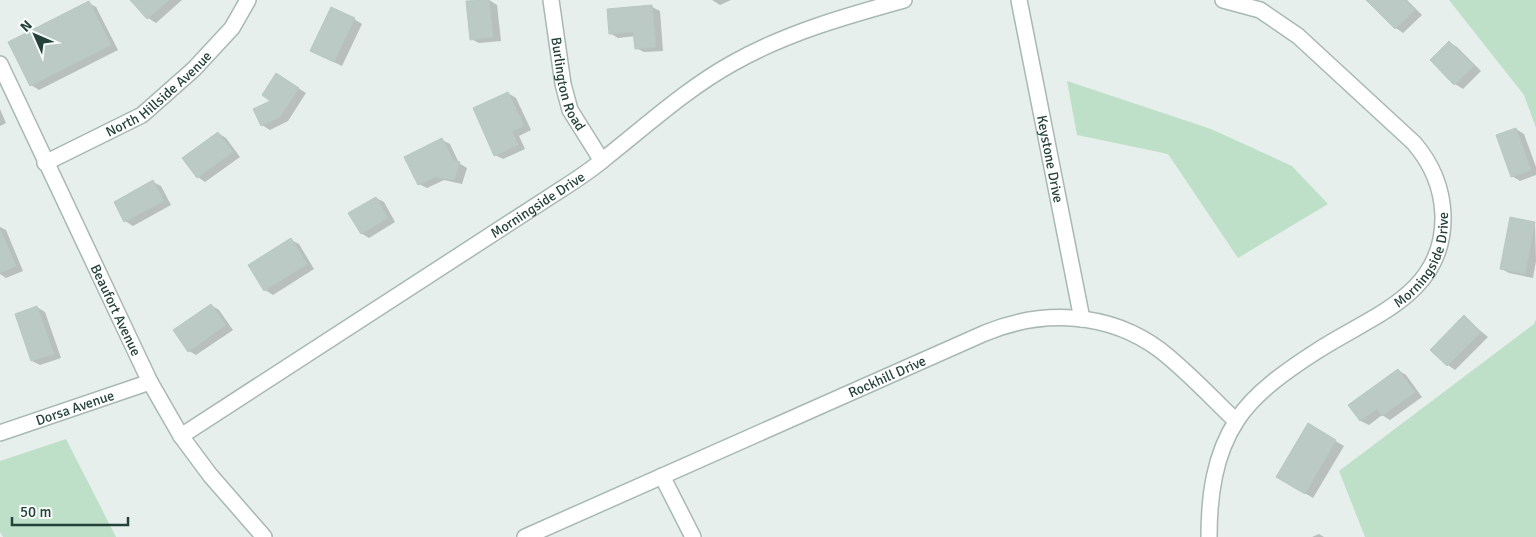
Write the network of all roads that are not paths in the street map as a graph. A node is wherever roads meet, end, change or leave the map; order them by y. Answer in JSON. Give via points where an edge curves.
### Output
{"nodes":[{"id":1,"x":248,"y":0,"type":"edge"},
{"id":2,"x":551,"y":0,"type":"edge"},
{"id":3,"x":904,"y":0,"type":"edge"},
{"id":4,"x":1019,"y":0,"type":"edge"},
{"id":5,"x":1223,"y":0,"type":"edge"},
{"id":6,"x":0,"y":64,"type":"edge"},
{"id":7,"x":602,"y":161,"type":"junction"},
{"id":8,"x":45,"y":163,"type":"junction"},
{"id":9,"x":1082,"y":319,"type":"junction"},
{"id":10,"x":150,"y":382,"type":"junction"},
{"id":11,"x":1236,"y":421,"type":"junction"},
{"id":12,"x":0,"y":433,"type":"edge"},
{"id":13,"x":181,"y":436,"type":"junction"},
{"id":14,"x":662,"y":476,"type":"junction"},
{"id":15,"x":264,"y":537,"type":"edge"},
{"id":16,"x":525,"y":537,"type":"edge"},
{"id":17,"x":693,"y":537,"type":"edge"},
{"id":18,"x":1209,"y":537,"type":"edge"}],
"edges":[{"from":1,"to":8,"type":"street","name":"North Hillside Avenue","via":[[232,28],[213,49],[142,115]]},
{"from":2,"to":7,"type":"street","name":"Burlington Road","via":[[570,110]]},
{"from":3,"to":7,"type":"street","name":"Morningside Drive","via":[[779,40],[732,63],[675,102]]},
{"from":4,"to":9,"type":"street","name":"Keystone Drive"},
{"from":5,"to":11,"type":"street","name":"Morningside Drive","via":[[1260,10],[1298,36],[1414,143],[1433,170],[1442,196],[1443,224],[1436,257],[1419,285],[1403,300],[1316,352],[1261,394]]},
{"from":6,"to":8,"type":"street","name":"Beaufort Avenue"},
{"from":7,"to":13,"type":"street","name":"Morningside Drive"},
{"from":8,"to":10,"type":"street","name":"Beaufort Avenue"},
{"from":9,"to":11,"type":"street","name":"Rockhill Drive","via":[[1127,332],[1159,350]]},
{"from":9,"to":14,"type":"street","name":"Rockhill Drive","via":[[1038,318],[1002,326]]},
{"from":10,"to":12,"type":"street","name":"Dorsa Avenue"},
{"from":10,"to":13,"type":"street","name":"Beaufort Avenue"},
{"from":11,"to":18,"type":"street","name":"Morningside Drive","via":[[1212,480]]},
{"from":13,"to":15,"type":"street","name":"Beaufort Avenue"},
{"from":14,"to":16,"type":"street","name":"Rockhill Drive"},
{"from":14,"to":17,"type":"street"}]}
